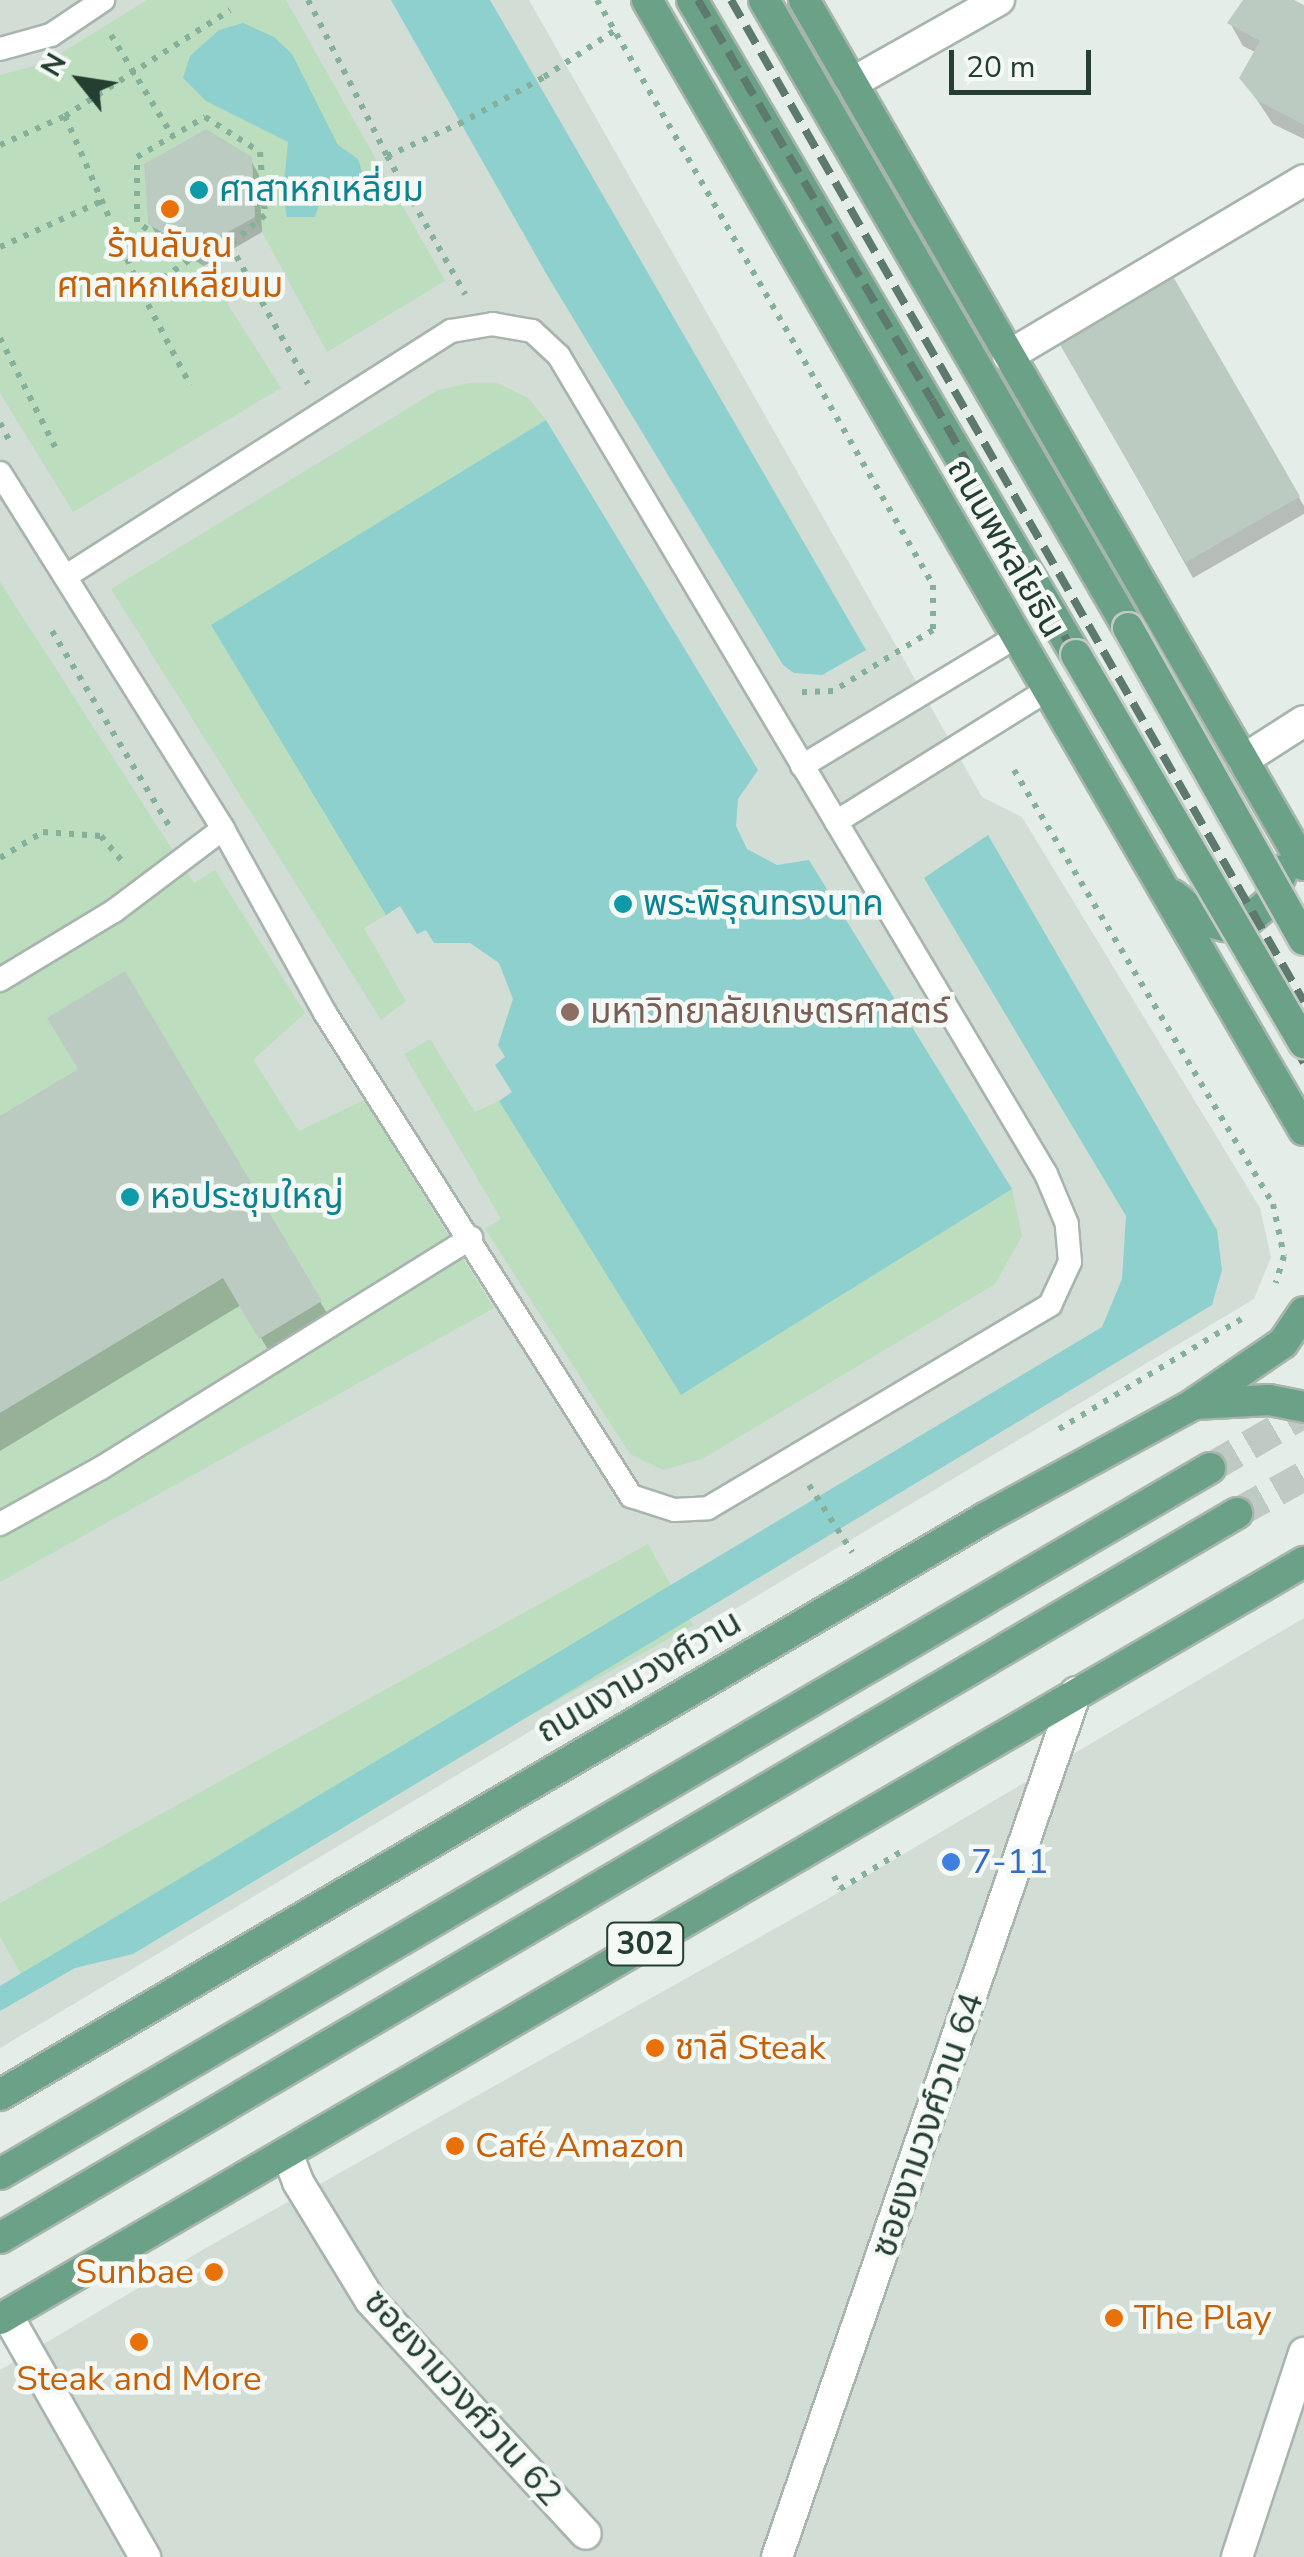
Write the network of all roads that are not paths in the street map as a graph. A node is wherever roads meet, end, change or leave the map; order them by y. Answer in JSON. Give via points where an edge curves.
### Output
{"nodes":[{"id":1,"x":103,"y":0,"type":"edge"},
{"id":2,"x":648,"y":0,"type":"edge"},
{"id":3,"x":692,"y":0,"type":"edge"},
{"id":4,"x":764,"y":0,"type":"edge"},
{"id":5,"x":804,"y":0,"type":"edge"},
{"id":6,"x":999,"y":0,"type":"edge"},
{"id":7,"x":0,"y":49,"type":"edge"},
{"id":8,"x":852,"y":84,"type":"junction"},
{"id":9,"x":1304,"y":180,"type":"edge"},
{"id":10,"x":1008,"y":356,"type":"junction"},
{"id":11,"x":0,"y":473,"type":"edge"},
{"id":12,"x":68,"y":575,"type":"junction"},
{"id":13,"x":1014,"y":638,"type":"junction"},
{"id":14,"x":1046,"y":692,"type":"junction"},
{"id":15,"x":1304,"y":721,"type":"edge"},
{"id":16,"x":1243,"y":760,"type":"junction"},
{"id":17,"x":802,"y":766,"type":"junction"},
{"id":18,"x":1266,"y":800,"type":"junction"},
{"id":19,"x":836,"y":822,"type":"junction"},
{"id":20,"x":1304,"y":825,"type":"edge"},
{"id":21,"x":223,"y":829,"type":"junction"},
{"id":22,"x":1304,"y":865,"type":"edge"},
{"id":23,"x":1153,"y":872,"type":"junction"},
{"id":24,"x":1304,"y":940,"type":"edge"},
{"id":25,"x":0,"y":980,"type":"edge"},
{"id":26,"x":1304,"y":1043,"type":"edge"},
{"id":27,"x":1304,"y":1130,"type":"edge"},
{"id":28,"x":470,"y":1238,"type":"junction"},
{"id":29,"x":1304,"y":1312,"type":"edge"},
{"id":30,"x":1294,"y":1342,"type":"edge"},
{"id":31,"x":1192,"y":1404,"type":"junction"},
{"id":32,"x":1304,"y":1407,"type":"edge"},
{"id":33,"x":1210,"y":1468,"type":"tunnel mouth"},
{"id":34,"x":1237,"y":1514,"type":"tunnel mouth"},
{"id":35,"x":0,"y":1524,"type":"edge"},
{"id":36,"x":1299,"y":1563,"type":"edge"},
{"id":37,"x":1076,"y":1692,"type":"junction"},
{"id":38,"x":0,"y":2094,"type":"edge"},
{"id":39,"x":287,"y":2153,"type":"junction"},
{"id":40,"x":0,"y":2174,"type":"edge"},
{"id":41,"x":0,"y":2238,"type":"edge"},
{"id":42,"x":3,"y":2317,"type":"edge"},
{"id":43,"x":1304,"y":2354,"type":"edge"},
{"id":44,"x":586,"y":2534,"type":"dead end"},
{"id":45,"x":145,"y":2557,"type":"edge"},
{"id":46,"x":777,"y":2557,"type":"edge"},
{"id":47,"x":1238,"y":2557,"type":"edge"}],
"edges":[{"from":1,"to":7,"type":"lane","via":[[52,34]]},
{"from":2,"to":13,"type":"main road","name":"ถนนพหลโยธิน"},
{"from":3,"to":26,"type":"main road","name":"ถนนพหลโยธิน","bridge":true},
{"from":4,"to":24,"type":"main road","name":"ถนนพหลโยธิน","bridge":true},
{"from":5,"to":8,"type":"main road"},
{"from":6,"to":8,"type":"street"},
{"from":8,"to":10,"type":"main road"},
{"from":9,"to":10,"type":"street"},
{"from":10,"to":16,"type":"main road"},
{"from":11,"to":12,"type":"lane"},
{"from":12,"to":17,"type":"lane","via":[[450,331],[493,324],[532,331],[560,356]]},
{"from":12,"to":21,"type":"lane"},
{"from":13,"to":14,"type":"main road","name":"ถนนพหลโยธิน"},
{"from":13,"to":17,"type":"lane"},
{"from":14,"to":19,"type":"lane"},
{"from":14,"to":23,"type":"main road","name":"ถนนพหลโยธิน"},
{"from":15,"to":16,"type":"street"},
{"from":16,"to":18,"type":"main road"},
{"from":17,"to":19,"type":"lane"},
{"from":18,"to":20,"type":"main road"},
{"from":18,"to":22,"type":"main road"},
{"from":18,"to":23,"type":"main road","via":[[1283,868],[1270,901],[1247,921],[1206,921]]},
{"from":19,"to":28,"type":"lane","via":[[1046,1174],[1068,1224],[1070,1262],[1050,1305],[708,1508],[674,1510],[632,1496]]},
{"from":21,"to":25,"type":"lane","via":[[114,912]]},
{"from":21,"to":28,"type":"lane","via":[[325,1013]]},
{"from":23,"to":27,"type":"main road","name":"ถนนพหลโยธิน"},
{"from":28,"to":35,"type":"lane"},
{"from":29,"to":30,"type":"main road","name":"ถนนงามวงศ์วาน"},
{"from":30,"to":31,"type":"main road","name":"ถนนงามวงศ์วาน"},
{"from":31,"to":32,"type":"main road","via":[[1269,1400]]},
{"from":31,"to":38,"type":"main road","name":"ถนนงามวงศ์วาน","via":[[985,1518]]},
{"from":33,"to":40,"type":"main road"},
{"from":34,"to":41,"type":"main road","number":"302"},
{"from":36,"to":37,"type":"main road","number":"302"},
{"from":37,"to":39,"type":"main road","number":"302"},
{"from":37,"to":46,"type":"street","name":"ซอยงามวงศ์วาน 64"},
{"from":39,"to":42,"type":"main road","number":"302"},
{"from":39,"to":44,"type":"street","name":"ซอยงามวงศ์วาน 62","via":[[370,2300]]},
{"from":42,"to":45,"type":"street"},
{"from":43,"to":47,"type":"street"}]}
